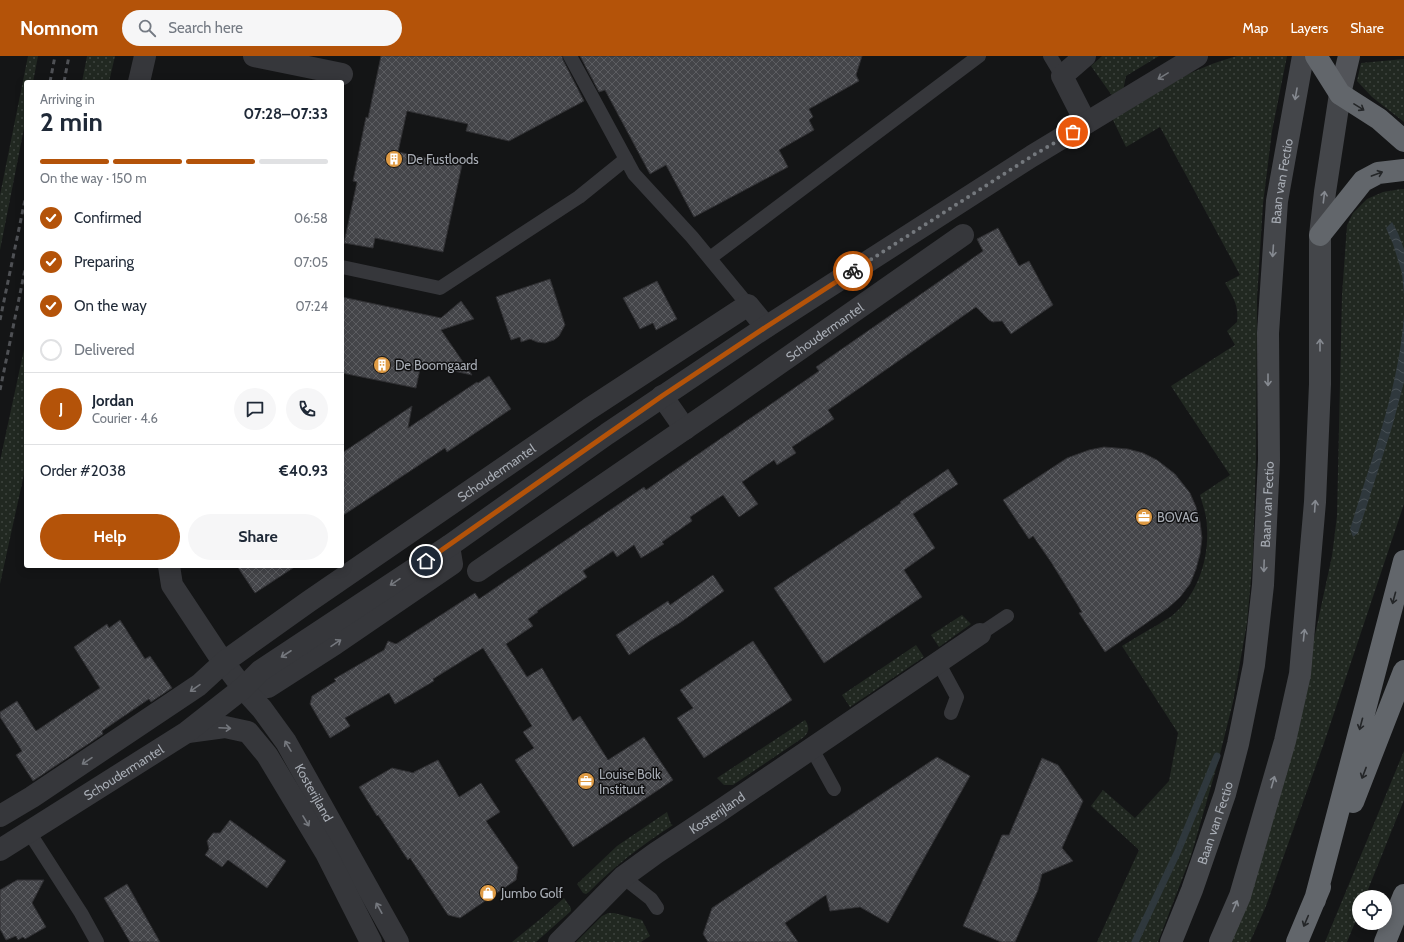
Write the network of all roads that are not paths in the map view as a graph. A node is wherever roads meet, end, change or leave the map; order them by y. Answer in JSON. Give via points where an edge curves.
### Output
{"nodes":[{"id":1,"x":145,"y":56,"type":"edge"},
{"id":2,"x":254,"y":56,"type":"edge"},
{"id":3,"x":570,"y":56,"type":"edge"},
{"id":4,"x":979,"y":56,"type":"edge"},
{"id":5,"x":1048,"y":56,"type":"edge"},
{"id":6,"x":1085,"y":56,"type":"edge"},
{"id":7,"x":1197,"y":56,"type":"edge"},
{"id":8,"x":1303,"y":56,"type":"edge"},
{"id":9,"x":1316,"y":56,"type":"edge"},
{"id":10,"x":1349,"y":56,"type":"edge"},
{"id":11,"x":343,"y":71,"type":"edge"},
{"id":12,"x":1062,"y":76,"type":"junction"},
{"id":13,"x":139,"y":80,"type":"edge"},
{"id":14,"x":1340,"y":94,"type":"junction"},
{"id":15,"x":1086,"y":124,"type":"junction"},
{"id":16,"x":1404,"y":141,"type":"edge"},
{"id":17,"x":626,"y":159,"type":"junction"},
{"id":18,"x":1404,"y":170,"type":"edge"},
{"id":19,"x":963,"y":235,"type":"dead end"},
{"id":20,"x":1320,"y":235,"type":"junction"},
{"id":21,"x":710,"y":258,"type":"junction"},
{"id":22,"x":344,"y":267,"type":"edge"},
{"id":23,"x":748,"y":305,"type":"junction"},
{"id":24,"x":766,"y":327,"type":"junction"},
{"id":25,"x":662,"y":396,"type":"junction"},
{"id":26,"x":685,"y":429,"type":"junction"},
{"id":27,"x":1404,"y":561,"type":"edge"},
{"id":28,"x":169,"y":568,"type":"edge"},
{"id":29,"x":478,"y":571,"type":"dead end"},
{"id":30,"x":1007,"y":616,"type":"dead end"},
{"id":31,"x":980,"y":634,"type":"joint"},
{"id":32,"x":224,"y":662,"type":"junction"},
{"id":33,"x":938,"y":662,"type":"junction"},
{"id":34,"x":1404,"y":671,"type":"edge"},
{"id":35,"x":243,"y":688,"type":"junction"},
{"id":36,"x":951,"y":713,"type":"dead end"},
{"id":37,"x":187,"y":732,"type":"junction"},
{"id":38,"x":248,"y":732,"type":"junction"},
{"id":39,"x":812,"y":748,"type":"junction"},
{"id":40,"x":834,"y":789,"type":"dead end"},
{"id":41,"x":0,"y":816,"type":"edge"},
{"id":42,"x":29,"y":832,"type":"junction"},
{"id":43,"x":0,"y":850,"type":"edge"},
{"id":44,"x":623,"y":877,"type":"junction"},
{"id":45,"x":1404,"y":894,"type":"edge"},
{"id":46,"x":1315,"y":900,"type":"junction"},
{"id":47,"x":657,"y":908,"type":"dead end"},
{"id":48,"x":97,"y":942,"type":"edge"},
{"id":49,"x":371,"y":942,"type":"edge"},
{"id":50,"x":398,"y":942,"type":"edge"},
{"id":51,"x":559,"y":942,"type":"edge"},
{"id":52,"x":1171,"y":942,"type":"edge"},
{"id":53,"x":1220,"y":942,"type":"edge"},
{"id":54,"x":1297,"y":942,"type":"edge"},
{"id":55,"x":1385,"y":942,"type":"edge"}],
"edges":[{"from":1,"to":13,"type":"street"},
{"from":2,"to":11,"type":"street"},
{"from":3,"to":17,"type":"lane"},
{"from":4,"to":21,"type":"lane"},
{"from":5,"to":12,"type":"lane"},
{"from":6,"to":12,"type":"street"},
{"from":7,"to":15,"type":"street","name":"Schoudermantel","one_way":true},
{"from":8,"to":52,"type":"main road","name":"Baan van Fectio","one_way":true,"via":[[1277,201],[1268,333],[1269,460],[1264,586],[1254,665],[1225,794]]},
{"from":9,"to":14,"type":"highway"},
{"from":10,"to":14,"type":"main road"},
{"from":12,"to":15,"type":"street"},
{"from":14,"to":16,"type":"highway","one_way":true,"via":[[1379,119]]},
{"from":20,"to":14,"type":"main road","one_way":true},
{"from":15,"to":24,"type":"street","name":"Schoudermantel"},
{"from":17,"to":21,"type":"lane","via":[[634,174]]},
{"from":17,"to":22,"type":"lane","via":[[579,197],[440,288]]},
{"from":20,"to":18,"type":"highway","one_way":true,"via":[[1363,181],[1378,173]]},
{"from":19,"to":26,"type":"street","name":"Schoudermantel"},
{"from":53,"to":20,"type":"main road","one_way":true,"via":[[1240,896],[1285,741],[1300,674],[1315,502],[1320,392]]},
{"from":21,"to":23,"type":"lane"},
{"from":23,"to":24,"type":"street"},
{"from":23,"to":32,"type":"street","name":"Schoudermantel","via":[[583,413]]},
{"from":24,"to":25,"type":"street","name":"Schoudermantel"},
{"from":25,"to":26,"type":"street"},
{"from":25,"to":35,"type":"street","name":"Schoudermantel","via":[[449,546],[260,671]]},
{"from":26,"to":29,"type":"street","name":"Schoudermantel"},
{"from":27,"to":46,"type":"highway","one_way":true},
{"from":28,"to":32,"type":"street","via":[[172,585]]},
{"from":30,"to":31,"type":"lane"},
{"from":31,"to":33,"type":"street","name":"Kosterijland"},
{"from":32,"to":35,"type":"street"},
{"from":32,"to":41,"type":"street","name":"Schoudermantel","one_way":true,"via":[[200,685]]},
{"from":33,"to":36,"type":"lane","via":[[956,697]]},
{"from":33,"to":39,"type":"street","name":"Kosterijland"},
{"from":34,"to":46,"type":"highway","one_way":true},
{"from":35,"to":37,"type":"street","name":"Schoudermantel"},
{"from":35,"to":38,"type":"street"},
{"from":50,"to":35,"type":"street","name":"Kosterijland","one_way":true,"via":[[286,742]]},
{"from":37,"to":38,"type":"street","one_way":true,"via":[[225,727]]},
{"from":37,"to":42,"type":"street","name":"Schoudermantel"},
{"from":38,"to":49,"type":"street","name":"Kosterijland","one_way":true,"via":[[267,755],[326,853]]},
{"from":39,"to":40,"type":"lane"},
{"from":39,"to":44,"type":"street","name":"Kosterijland"},
{"from":42,"to":43,"type":"street","name":"Schoudermantel"},
{"from":42,"to":48,"type":"lane"},
{"from":44,"to":47,"type":"lane"},
{"from":44,"to":51,"type":"street","name":"Kosterijland"},
{"from":45,"to":55,"type":"highway"},
{"from":46,"to":54,"type":"highway","one_way":true}]}
